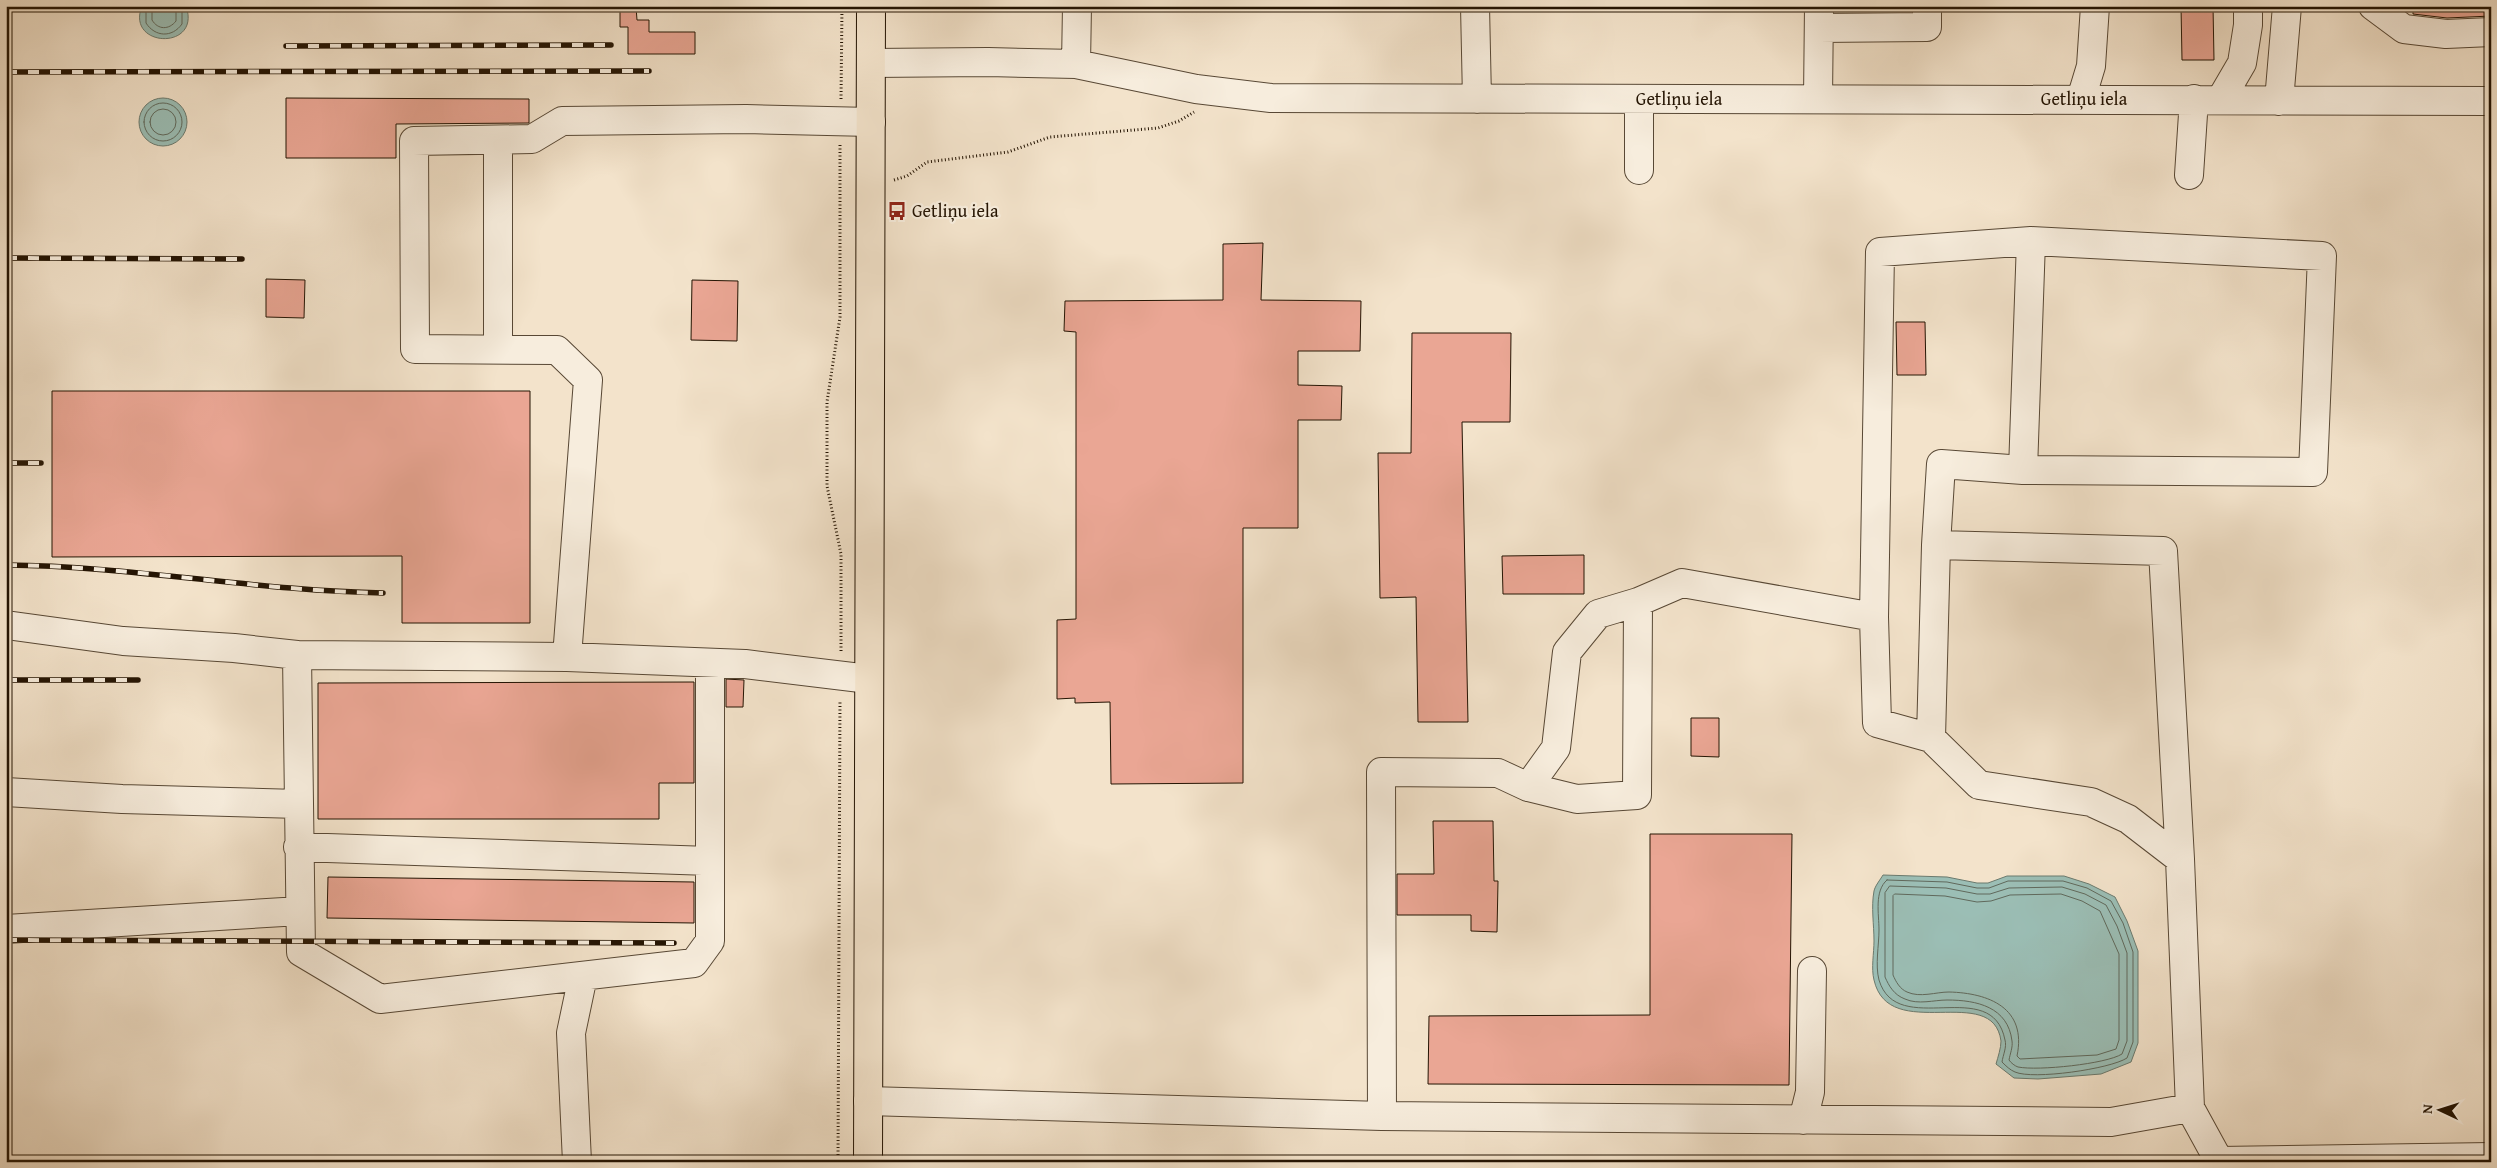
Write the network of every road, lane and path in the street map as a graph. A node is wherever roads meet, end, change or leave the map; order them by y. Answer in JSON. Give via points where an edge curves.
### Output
{"nodes":[{"id":1,"x":842,"y":6,"type":"edge"},
{"id":2,"x":871,"y":6,"type":"edge"},
{"id":3,"x":1077,"y":6,"type":"edge"},
{"id":4,"x":1475,"y":6,"type":"edge"},
{"id":5,"x":1927,"y":6,"type":"edge"},
{"id":6,"x":2096,"y":6,"type":"edge"},
{"id":7,"x":2248,"y":6,"type":"edge"},
{"id":8,"x":2287,"y":6,"type":"edge"},
{"id":9,"x":2373,"y":6,"type":"edge"},
{"id":10,"x":1819,"y":17,"type":"edge"},
{"id":11,"x":2491,"y":32,"type":"edge"},
{"id":12,"x":871,"y":64,"type":"junction"},
{"id":13,"x":1076,"y":64,"type":"junction"},
{"id":14,"x":1477,"y":99,"type":"junction"},
{"id":15,"x":1639,"y":99,"type":"junction"},
{"id":16,"x":1818,"y":99,"type":"junction"},
{"id":17,"x":2081,"y":99,"type":"junction"},
{"id":18,"x":2208,"y":99,"type":"junction"},
{"id":19,"x":2279,"y":101,"type":"junction"},
{"id":20,"x":2491,"y":101,"type":"edge"},
{"id":21,"x":840,"y":121,"type":"junction"},
{"id":22,"x":871,"y":122,"type":"junction"},
{"id":23,"x":498,"y":140,"type":"junction"},
{"id":24,"x":1639,"y":170,"type":"dead end"},
{"id":25,"x":2189,"y":175,"type":"dead end"},
{"id":26,"x":2031,"y":241,"type":"junction"},
{"id":27,"x":498,"y":348,"type":"junction"},
{"id":28,"x":2023,"y":470,"type":"junction"},
{"id":29,"x":1936,"y":545,"type":"junction"},
{"id":30,"x":1638,"y":602,"type":"junction"},
{"id":31,"x":1874,"y":617,"type":"junction"},
{"id":32,"x":6,"y":625,"type":"edge"},
{"id":33,"x":297,"y":655,"type":"junction"},
{"id":34,"x":567,"y":656,"type":"junction"},
{"id":35,"x":710,"y":662,"type":"junction"},
{"id":36,"x":840,"y":675,"type":"junction"},
{"id":37,"x":869,"y":679,"type":"junction"},
{"id":38,"x":1931,"y":738,"type":"junction"},
{"id":39,"x":1528,"y":788,"type":"junction"},
{"id":40,"x":6,"y":792,"type":"edge"},
{"id":41,"x":298,"y":804,"type":"junction"},
{"id":42,"x":298,"y":847,"type":"junction"},
{"id":43,"x":2180,"y":859,"type":"junction"},
{"id":44,"x":710,"y":861,"type":"junction"},
{"id":45,"x":300,"y":911,"type":"junction"},
{"id":46,"x":6,"y":929,"type":"edge"},
{"id":47,"x":1812,"y":971,"type":"dead end"},
{"id":48,"x":583,"y":976,"type":"junction"},
{"id":49,"x":868,"y":1101,"type":"junction"},
{"id":50,"x":2190,"y":1108,"type":"junction"},
{"id":51,"x":1382,"y":1116,"type":"junction"},
{"id":52,"x":1804,"y":1120,"type":"junction"},
{"id":53,"x":2491,"y":1157,"type":"edge"},
{"id":54,"x":577,"y":1162,"type":"edge"},
{"id":55,"x":838,"y":1162,"type":"edge"},
{"id":56,"x":868,"y":1162,"type":"edge"}],
"edges":[{"from":1,"to":21,"type":"path"},
{"from":2,"to":12,"type":"main road"},
{"from":3,"to":13,"type":"street"},
{"from":4,"to":14,"type":"street"},
{"from":5,"to":10,"type":"street","via":[[1927,27]]},
{"from":6,"to":17,"type":"street","via":[[2091,66]]},
{"from":7,"to":18,"type":"street","via":[[2242,63]]},
{"from":8,"to":19,"type":"street"},
{"from":9,"to":11,"type":"street","via":[[2404,29],[2446,34]]},
{"from":10,"to":16,"type":"street"},
{"from":12,"to":13,"type":"street","name":"Getliņu iela"},
{"from":12,"to":22,"type":"main road"},
{"from":13,"to":14,"type":"street","name":"Getliņu iela","via":[[1196,89],[1271,98]]},
{"from":14,"to":15,"type":"street","name":"Getliņu iela"},
{"from":15,"to":16,"type":"street","name":"Getliņu iela"},
{"from":15,"to":24,"type":"street"},
{"from":16,"to":17,"type":"street","name":"Getliņu iela"},
{"from":17,"to":18,"type":"street","name":"Getliņu iela"},
{"from":18,"to":19,"type":"street","name":"Getliņu iela"},
{"from":18,"to":25,"type":"street"},
{"from":19,"to":20,"type":"street","name":"Getliņu iela"},
{"from":21,"to":22,"type":"street"},
{"from":21,"to":23,"type":"street","via":[[562,121],[532,140]]},
{"from":21,"to":36,"type":"path","via":[[840,317],[827,402],[827,468],[829,501],[842,554]]},
{"from":22,"to":37,"type":"main road"},
{"from":23,"to":27,"type":"street"},
{"from":23,"to":27,"type":"street","via":[[414,141],[415,349]]},
{"from":26,"to":28,"type":"street"},
{"from":26,"to":28,"type":"street","via":[[2322,256],[2313,472]]},
{"from":26,"to":31,"type":"street","via":[[1880,252]]},
{"from":27,"to":34,"type":"street","via":[[557,350],[588,380]]},
{"from":28,"to":29,"type":"street","via":[[1941,464]]},
{"from":29,"to":38,"type":"street"},
{"from":29,"to":43,"type":"street","via":[[2163,551]]},
{"from":30,"to":31,"type":"street","via":[[1682,583]]},
{"from":30,"to":39,"type":"street","via":[[1598,614],[1567,652],[1556,748]]},
{"from":30,"to":39,"type":"street","via":[[1637,796],[1577,798]]},
{"from":31,"to":38,"type":"street","via":[[1877,723]]},
{"from":32,"to":33,"type":"street","via":[[123,641]]},
{"from":33,"to":34,"type":"street"},
{"from":33,"to":41,"type":"street"},
{"from":34,"to":35,"type":"street"},
{"from":35,"to":36,"type":"street"},
{"from":35,"to":44,"type":"street"},
{"from":36,"to":37,"type":"street"},
{"from":36,"to":55,"type":"path"},
{"from":37,"to":49,"type":"main road"},
{"from":38,"to":43,"type":"street","via":[[1980,785],[2091,802],[2128,818]]},
{"from":39,"to":51,"type":"street","via":[[1498,773],[1381,772]]},
{"from":40,"to":41,"type":"street"},
{"from":41,"to":42,"type":"street"},
{"from":42,"to":44,"type":"street"},
{"from":42,"to":45,"type":"street"},
{"from":43,"to":50,"type":"street"},
{"from":44,"to":48,"type":"street","via":[[710,941],[694,963]]},
{"from":45,"to":46,"type":"street"},
{"from":45,"to":48,"type":"street","via":[[301,952],[380,999]]},
{"from":47,"to":52,"type":"street","via":[[1810,1092]]},
{"from":48,"to":54,"type":"street","via":[[571,1033]]},
{"from":49,"to":51,"type":"street"},
{"from":49,"to":56,"type":"main road"},
{"from":50,"to":52,"type":"street","via":[[2111,1122]]},
{"from":50,"to":53,"type":"street","via":[[2220,1161]]},
{"from":51,"to":52,"type":"street"}]}
